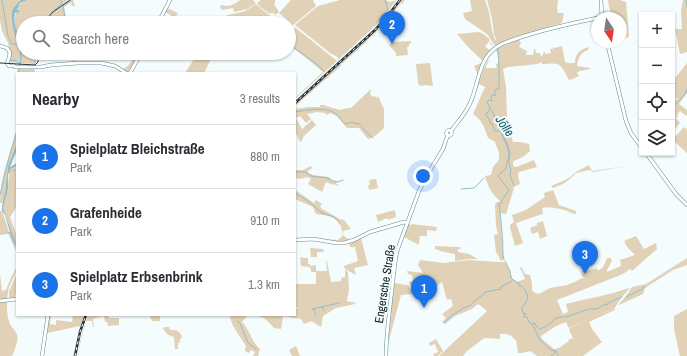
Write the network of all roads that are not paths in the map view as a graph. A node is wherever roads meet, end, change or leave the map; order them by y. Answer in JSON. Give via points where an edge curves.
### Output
{"nodes":[{"id":1,"x":170,"y":0,"type":"edge"},
{"id":2,"x":601,"y":0,"type":"edge"},
{"id":3,"x":602,"y":12,"type":"edge"},
{"id":4,"x":162,"y":16,"type":"edge"},
{"id":5,"x":591,"y":19,"type":"edge"},
{"id":6,"x":0,"y":46,"type":"edge"},
{"id":7,"x":608,"y":48,"type":"edge"},
{"id":8,"x":137,"y":60,"type":"edge"},
{"id":9,"x":124,"y":72,"type":"edge"},
{"id":10,"x":131,"y":72,"type":"edge"},
{"id":11,"x":639,"y":144,"type":"edge"},
{"id":12,"x":648,"y":156,"type":"edge"},
{"id":13,"x":687,"y":205,"type":"edge"},
{"id":14,"x":407,"y":223,"type":"junction"},
{"id":15,"x":296,"y":240,"type":"edge"},
{"id":16,"x":16,"y":299,"type":"edge"},
{"id":17,"x":0,"y":301,"type":"edge"},
{"id":18,"x":48,"y":316,"type":"edge"},
{"id":19,"x":42,"y":356,"type":"edge"},
{"id":20,"x":386,"y":356,"type":"edge"}],
"edges":[{"from":1,"to":4,"type":"main road"},
{"from":2,"to":3,"type":"main road"},
{"from":5,"to":14,"type":"main road","name":"Engersche Straße","via":[[523,36],[496,48],[488,56],[469,106],[456,126],[447,132],[443,149],[419,189]]},
{"from":6,"to":9,"type":"main road","via":[[8,50],[8,66],[99,63],[115,66]]},
{"from":7,"to":11,"type":"main road","via":[[626,121]]},
{"from":8,"to":10,"type":"main road"},
{"from":12,"to":13,"type":"main road"},
{"from":14,"to":15,"type":"main road","via":[[370,232],[344,243]]},
{"from":14,"to":20,"type":"main road","name":"Engersche Straße","via":[[395,261]]},
{"from":16,"to":17,"type":"main road"},
{"from":18,"to":19,"type":"main road"}]}
